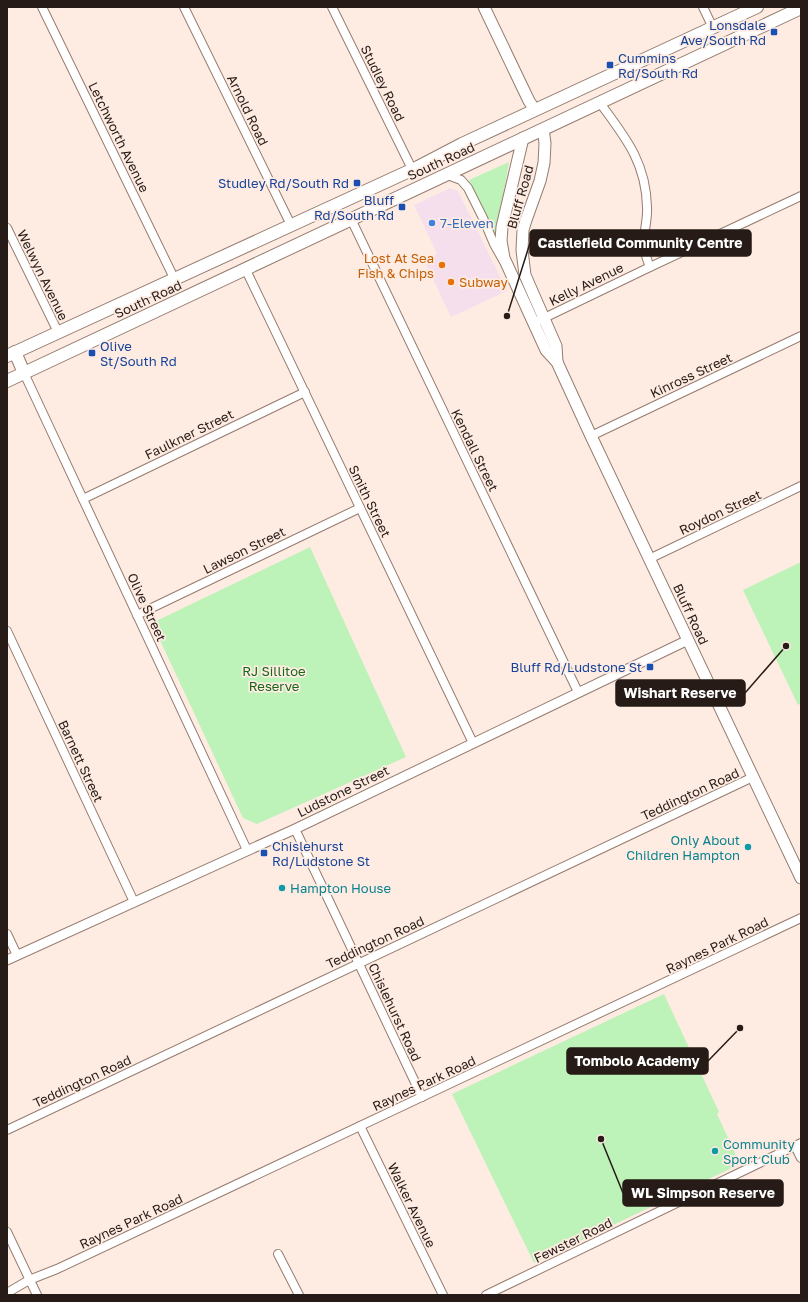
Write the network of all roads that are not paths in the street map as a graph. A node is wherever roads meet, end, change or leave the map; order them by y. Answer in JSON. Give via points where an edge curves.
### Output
{"nodes":[{"id":1,"x":42,"y":7,"type":"edge"},
{"id":2,"x":184,"y":7,"type":"edge"},
{"id":3,"x":332,"y":7,"type":"edge"},
{"id":4,"x":484,"y":7,"type":"edge"},
{"id":5,"x":703,"y":7,"type":"edge"},
{"id":6,"x":757,"y":7,"type":"edge"},
{"id":7,"x":801,"y":8,"type":"edge"},
{"id":8,"x":713,"y":28,"type":"junction"},
{"id":9,"x":600,"y":103,"type":"junction"},
{"id":10,"x":531,"y":108,"type":"junction"},
{"id":11,"x":543,"y":129,"type":"junction"},
{"id":12,"x":523,"y":138,"type":"junction"},
{"id":13,"x":460,"y":146,"type":"junction"},
{"id":14,"x":468,"y":164,"type":"junction"},
{"id":15,"x":412,"y":169,"type":"junction"},
{"id":16,"x":445,"y":174,"type":"junction"},
{"id":17,"x":801,"y":196,"type":"edge"},
{"id":18,"x":343,"y":201,"type":"junction"},
{"id":19,"x":351,"y":219,"type":"junction"},
{"id":20,"x":291,"y":225,"type":"junction"},
{"id":21,"x":7,"y":228,"type":"edge"},
{"id":22,"x":507,"y":265,"type":"junction"},
{"id":23,"x":650,"y":267,"type":"junction"},
{"id":24,"x":246,"y":268,"type":"junction"},
{"id":25,"x":174,"y":278,"type":"junction"},
{"id":26,"x":544,"y":318,"type":"junction"},
{"id":27,"x":534,"y":323,"type":"junction"},
{"id":28,"x":58,"y":332,"type":"junction"},
{"id":29,"x":801,"y":336,"type":"edge"},
{"id":30,"x":11,"y":354,"type":"edge"},
{"id":31,"x":557,"y":362,"type":"junction"},
{"id":32,"x":24,"y":373,"type":"junction"},
{"id":33,"x":7,"y":381,"type":"edge"},
{"id":34,"x":305,"y":392,"type":"junction"},
{"id":35,"x":591,"y":436,"type":"junction"},
{"id":36,"x":801,"y":486,"type":"edge"},
{"id":37,"x":83,"y":499,"type":"junction"},
{"id":38,"x":360,"y":508,"type":"junction"},
{"id":39,"x":649,"y":559,"type":"junction"},
{"id":40,"x":137,"y":615,"type":"junction"},
{"id":41,"x":7,"y":631,"type":"edge"},
{"id":42,"x":688,"y":640,"type":"junction"},
{"id":43,"x":578,"y":692,"type":"junction"},
{"id":44,"x":473,"y":743,"type":"junction"},
{"id":45,"x":753,"y":777,"type":"junction"},
{"id":46,"x":295,"y":828,"type":"junction"},
{"id":47,"x":247,"y":850,"type":"junction"},
{"id":48,"x":801,"y":878,"type":"edge"},
{"id":49,"x":134,"y":902,"type":"junction"},
{"id":50,"x":801,"y":918,"type":"edge"},
{"id":51,"x":7,"y":934,"type":"edge"},
{"id":52,"x":17,"y":955,"type":"junction"},
{"id":53,"x":7,"y":960,"type":"edge"},
{"id":54,"x":359,"y":963,"type":"junction"},
{"id":55,"x":422,"y":1097,"type":"junction"},
{"id":56,"x":360,"y":1126,"type":"junction"},
{"id":57,"x":7,"y":1130,"type":"edge"},
{"id":58,"x":798,"y":1145,"type":"edge"},
{"id":59,"x":801,"y":1158,"type":"edge"},
{"id":60,"x":7,"y":1232,"type":"edge"},
{"id":61,"x":278,"y":1254,"type":"dead end"},
{"id":62,"x":30,"y":1282,"type":"junction"},
{"id":63,"x":8,"y":1292,"type":"edge"},
{"id":64,"x":37,"y":1295,"type":"edge"},
{"id":65,"x":299,"y":1295,"type":"edge"},
{"id":66,"x":443,"y":1295,"type":"edge"},
{"id":67,"x":486,"y":1295,"type":"edge"}],
"edges":[{"from":1,"to":25,"type":"street","name":"Letchworth Avenue"},
{"from":2,"to":20,"type":"street","name":"Arnold Road"},
{"from":3,"to":15,"type":"street","name":"Studley Road"},
{"from":4,"to":10,"type":"main road"},
{"from":5,"to":8,"type":"street"},
{"from":6,"to":8,"type":"main road","name":"South Road"},
{"from":7,"to":9,"type":"main road","name":"South Road"},
{"from":8,"to":10,"type":"main road","name":"South Road"},
{"from":9,"to":11,"type":"main road","name":"South Road"},
{"from":9,"to":23,"type":"street","via":[[628,141],[646,185],[644,245]]},
{"from":10,"to":11,"type":"main road"},
{"from":10,"to":12,"type":"main road"},
{"from":10,"to":13,"type":"main road","name":"South Road"},
{"from":11,"to":12,"type":"main road","name":"South Road"},
{"from":11,"to":26,"type":"main road","name":"Bluff Road","via":[[543,168],[523,230],[522,250],[525,275]]},
{"from":12,"to":14,"type":"main road","name":"South Road"},
{"from":12,"to":22,"type":"main road","name":"Bluff Road","via":[[501,232],[502,252]]},
{"from":13,"to":14,"type":"main road"},
{"from":13,"to":15,"type":"main road","name":"South Road"},
{"from":14,"to":16,"type":"main road","name":"South Road"},
{"from":15,"to":18,"type":"main road","name":"South Road"},
{"from":16,"to":19,"type":"main road","name":"South Road"},
{"from":16,"to":22,"type":"street","name":"Bluff Road","via":[[461,180],[468,188],[494,244]]},
{"from":17,"to":23,"type":"street","name":"Kelly Avenue"},
{"from":18,"to":19,"type":"main road"},
{"from":18,"to":20,"type":"main road","name":"South Road"},
{"from":19,"to":24,"type":"main road","name":"South Road"},
{"from":19,"to":43,"type":"street","name":"Kendall Street"},
{"from":20,"to":25,"type":"main road","name":"South Road"},
{"from":21,"to":28,"type":"street","name":"Welwyn Avenue"},
{"from":22,"to":27,"type":"main road","name":"Bluff Road"},
{"from":23,"to":26,"type":"street","name":"Kelly Avenue"},
{"from":24,"to":32,"type":"main road","name":"South Road"},
{"from":24,"to":34,"type":"street","name":"Smith Street"},
{"from":25,"to":28,"type":"main road","name":"South Road"},
{"from":26,"to":27,"type":"street","name":"Kelly Avenue"},
{"from":26,"to":31,"type":"main road","name":"Bluff Road","via":[[556,346]]},
{"from":27,"to":31,"type":"main road","name":"Bluff Road","via":[[546,350]]},
{"from":28,"to":30,"type":"main road","name":"South Road"},
{"from":29,"to":35,"type":"street","name":"Kinross Street"},
{"from":30,"to":32,"type":"main road"},
{"from":31,"to":35,"type":"main road","name":"Bluff Road"},
{"from":32,"to":33,"type":"main road","name":"South Road"},
{"from":32,"to":37,"type":"street","name":"Olive Street"},
{"from":34,"to":37,"type":"street","name":"Faulkner Street"},
{"from":34,"to":38,"type":"street","name":"Smith Street"},
{"from":35,"to":39,"type":"main road","name":"Bluff Road"},
{"from":36,"to":39,"type":"street","name":"Roydon Street"},
{"from":37,"to":40,"type":"street","name":"Olive Street"},
{"from":38,"to":40,"type":"street","name":"Lawson Street"},
{"from":38,"to":44,"type":"street","name":"Smith Street"},
{"from":39,"to":42,"type":"main road","name":"Bluff Road"},
{"from":40,"to":47,"type":"street","name":"Olive Street"},
{"from":41,"to":49,"type":"street","name":"Barnett Street"},
{"from":42,"to":43,"type":"street","name":"Ludstone Street"},
{"from":42,"to":45,"type":"main road","name":"Bluff Road"},
{"from":43,"to":44,"type":"street","name":"Ludstone Street"},
{"from":44,"to":46,"type":"street","name":"Ludstone Street"},
{"from":45,"to":48,"type":"main road","name":"Bluff Road"},
{"from":45,"to":54,"type":"street","name":"Teddington Road"},
{"from":46,"to":47,"type":"street","name":"Ludstone Street"},
{"from":46,"to":54,"type":"street","name":"Chislehurst Road"},
{"from":47,"to":49,"type":"street","name":"Ludstone Street"},
{"from":49,"to":52,"type":"street","name":"Ludstone Street"},
{"from":50,"to":55,"type":"street","name":"Raynes Park Road"},
{"from":51,"to":52,"type":"street"},
{"from":52,"to":53,"type":"street","name":"Ludstone Street"},
{"from":54,"to":55,"type":"street","name":"Chislehurst Road"},
{"from":54,"to":57,"type":"street","name":"Teddington Road"},
{"from":55,"to":56,"type":"street","name":"Raynes Park Road"},
{"from":56,"to":62,"type":"street","name":"Raynes Park Road"},
{"from":56,"to":66,"type":"street","name":"Walker Avenue"},
{"from":58,"to":59,"type":"street"},
{"from":58,"to":67,"type":"street","name":"Fewster Road"},
{"from":60,"to":62,"type":"street"},
{"from":61,"to":65,"type":"street"},
{"from":62,"to":63,"type":"street","name":"Raynes Park Road"},
{"from":62,"to":64,"type":"street"}]}
